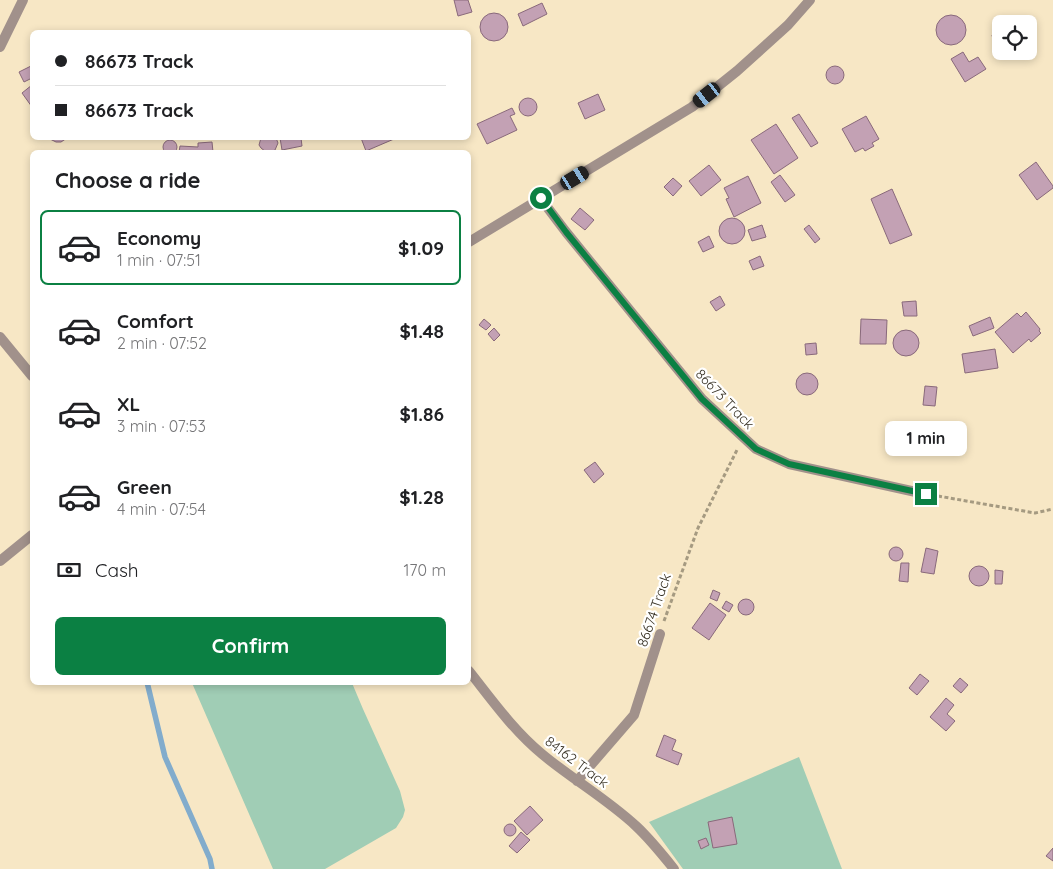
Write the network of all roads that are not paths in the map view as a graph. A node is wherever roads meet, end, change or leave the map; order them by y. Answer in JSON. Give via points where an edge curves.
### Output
{"nodes":[{"id":1,"x":24,"y":0,"type":"edge"},
{"id":2,"x":810,"y":0,"type":"edge"},
{"id":3,"x":0,"y":47,"type":"edge"},
{"id":4,"x":541,"y":198,"type":"junction"},
{"id":5,"x":471,"y":241,"type":"edge"},
{"id":6,"x":0,"y":337,"type":"edge"},
{"id":7,"x":30,"y":374,"type":"edge"},
{"id":8,"x":926,"y":494,"type":"road end"},
{"id":9,"x":30,"y":537,"type":"edge"},
{"id":10,"x":0,"y":561,"type":"edge"},
{"id":11,"x":660,"y":634,"type":"road end"},
{"id":12,"x":471,"y":674,"type":"edge"},
{"id":13,"x":577,"y":781,"type":"junction"},
{"id":14,"x":674,"y":869,"type":"edge"}],
"edges":[{"from":1,"to":3,"type":"street"},
{"from":2,"to":4,"type":"street","via":[[738,71],[692,107]]},
{"from":4,"to":5,"type":"street"},
{"from":4,"to":8,"type":"street","name":"86673 Track","via":[[702,399],[756,449],[789,464]]},
{"from":6,"to":7,"type":"street"},
{"from":9,"to":10,"type":"street"},
{"from":11,"to":13,"type":"street","name":"86674 Track","via":[[634,715]]},
{"from":12,"to":13,"type":"street","name":"84162 Track","via":[[514,728]]},
{"from":13,"to":14,"type":"street","name":"84162 Track","via":[[636,826]]}]}
